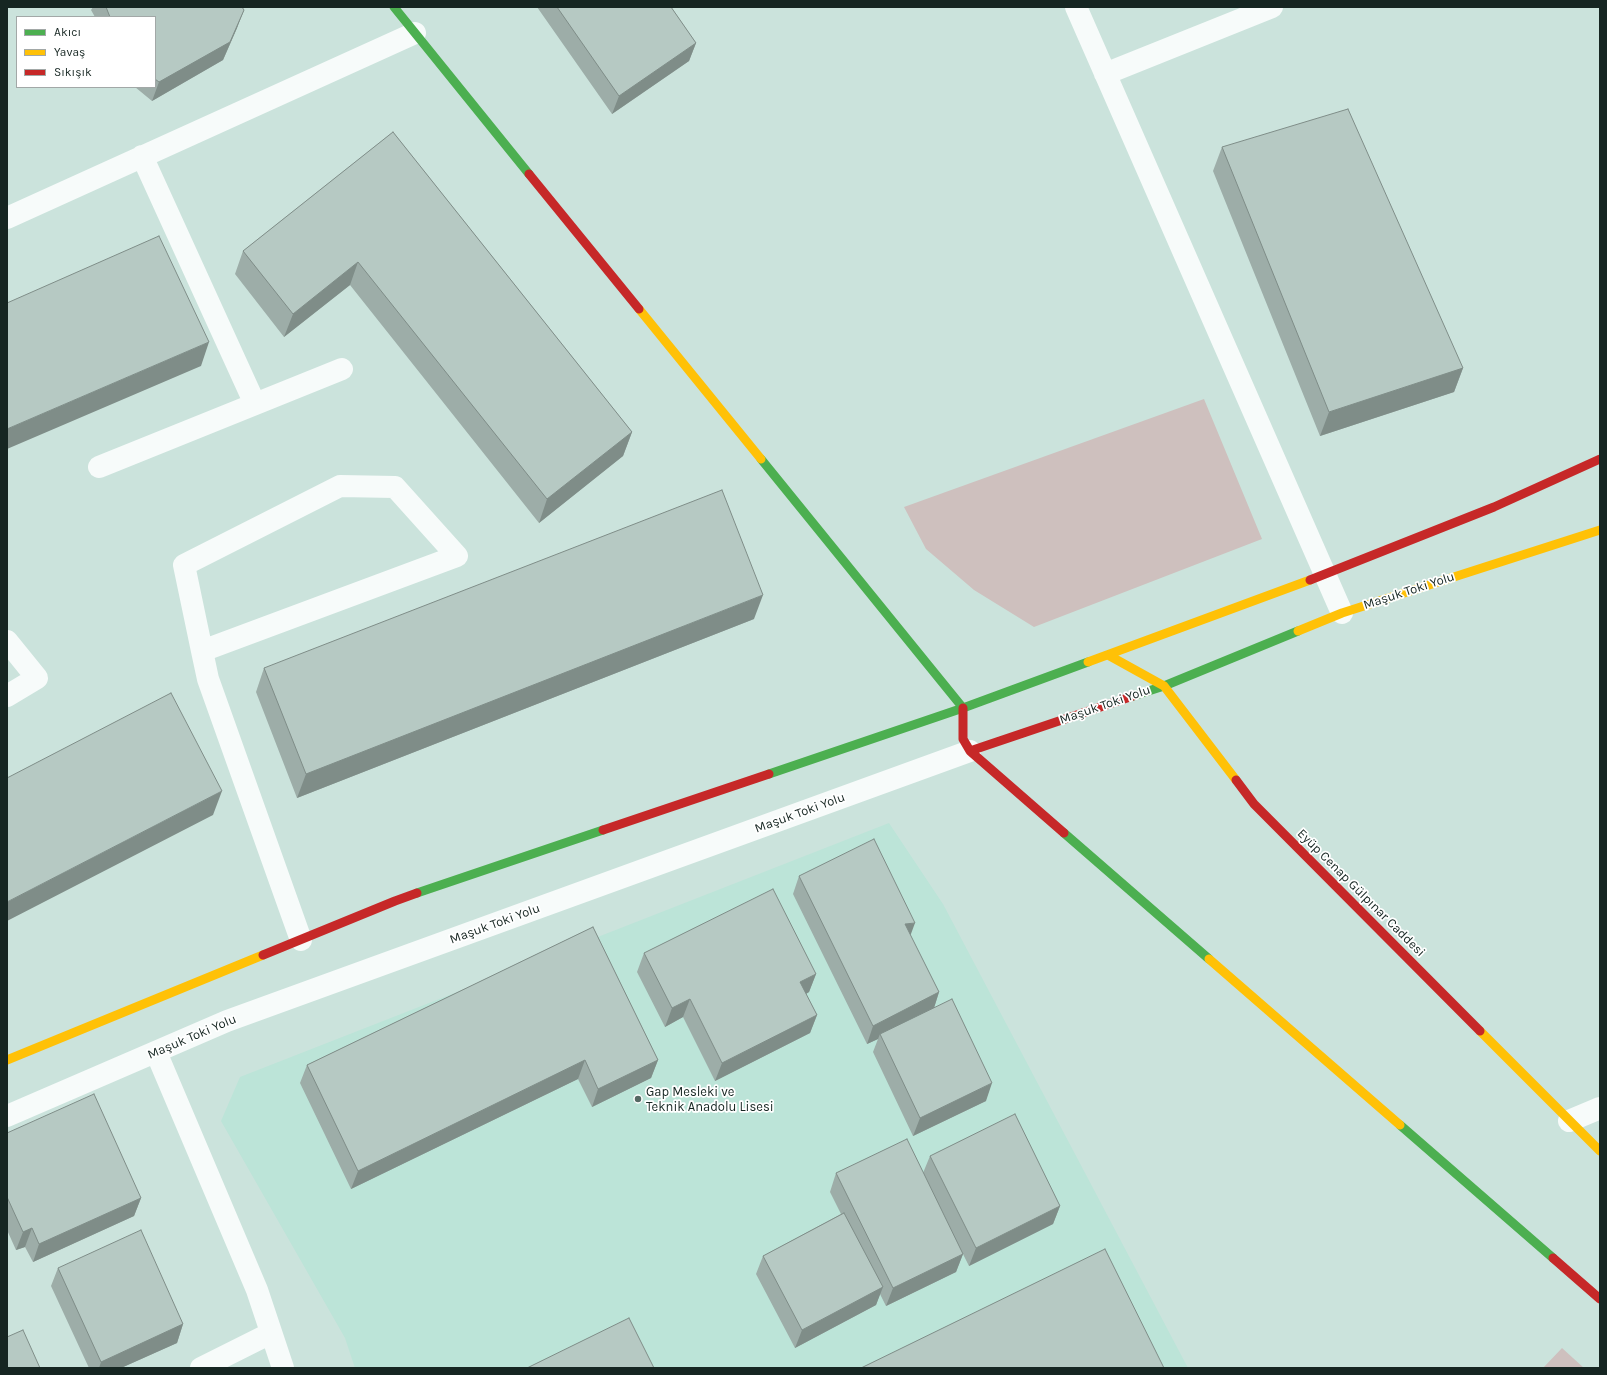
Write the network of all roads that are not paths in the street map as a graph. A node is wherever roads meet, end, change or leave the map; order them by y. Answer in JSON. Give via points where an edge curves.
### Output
{"nodes":[{"id":1,"x":394,"y":7,"type":"edge"},
{"id":2,"x":1076,"y":7,"type":"edge"},
{"id":3,"x":1272,"y":7,"type":"edge"},
{"id":4,"x":415,"y":33,"type":"junction"},
{"id":5,"x":1105,"y":74,"type":"junction"},
{"id":6,"x":142,"y":156,"type":"junction"},
{"id":7,"x":7,"y":218,"type":"edge"},
{"id":8,"x":342,"y":369,"type":"dead end"},
{"id":9,"x":255,"y":404,"type":"junction"},
{"id":10,"x":1600,"y":459,"type":"edge"},
{"id":11,"x":99,"y":467,"type":"dead end"},
{"id":12,"x":1600,"y":530,"type":"edge"},
{"id":13,"x":1325,"y":574,"type":"junction"},
{"id":14,"x":1342,"y":613,"type":"junction"},
{"id":15,"x":7,"y":641,"type":"edge"},
{"id":16,"x":202,"y":651,"type":"junction"},
{"id":17,"x":1108,"y":655,"type":"junction"},
{"id":18,"x":1164,"y":686,"type":"junction"},
{"id":19,"x":7,"y":696,"type":"edge"},
{"id":20,"x":963,"y":708,"type":"junction"},
{"id":21,"x":970,"y":751,"type":"junction"},
{"id":22,"x":301,"y":940,"type":"junction"},
{"id":23,"x":156,"y":1052,"type":"junction"},
{"id":24,"x":7,"y":1060,"type":"edge"},
{"id":25,"x":1600,"y":1108,"type":"edge"},
{"id":26,"x":7,"y":1116,"type":"edge"},
{"id":27,"x":1570,"y":1121,"type":"junction"},
{"id":28,"x":1600,"y":1151,"type":"edge"},
{"id":29,"x":1600,"y":1299,"type":"edge"},
{"id":30,"x":271,"y":1333,"type":"junction"},
{"id":31,"x":201,"y":1368,"type":"edge"},
{"id":32,"x":283,"y":1368,"type":"edge"}],
"edges":[{"from":1,"to":4,"type":"main road"},
{"from":2,"to":5,"type":"street"},
{"from":3,"to":5,"type":"street"},
{"from":4,"to":6,"type":"street"},
{"from":4,"to":20,"type":"main road"},
{"from":5,"to":13,"type":"street"},
{"from":6,"to":7,"type":"street"},
{"from":6,"to":9,"type":"street"},
{"from":8,"to":9,"type":"street"},
{"from":9,"to":11,"type":"street"},
{"from":10,"to":13,"type":"main road","via":[[1494,507]]},
{"from":12,"to":14,"type":"main road","name":"Maşuk Toki Yolu"},
{"from":13,"to":14,"type":"street"},
{"from":13,"to":17,"type":"main road"},
{"from":14,"to":18,"type":"main road","name":"Maşuk Toki Yolu"},
{"from":15,"to":19,"type":"street","via":[[37,678]]},
{"from":16,"to":16,"type":"street","via":[[184,565],[340,486],[395,487],[457,556]]},
{"from":16,"to":22,"type":"street","via":[[208,679]]},
{"from":17,"to":18,"type":"main road","name":"Eyüp Cenap Gülpınar Caddesi"},
{"from":17,"to":20,"type":"main road"},
{"from":18,"to":21,"type":"main road","name":"Maşuk Toki Yolu"},
{"from":18,"to":27,"type":"main road","name":"Eyüp Cenap Gülpınar Caddesi","via":[[1254,804]]},
{"from":20,"to":21,"type":"main road","via":[[963,739]]},
{"from":20,"to":22,"type":"main road","via":[[395,901]]},
{"from":21,"to":23,"type":"street","name":"Maşuk Toki Yolu","via":[[227,1021]]},
{"from":21,"to":29,"type":"main road"},
{"from":22,"to":24,"type":"main road"},
{"from":23,"to":26,"type":"street","name":"Maşuk Toki Yolu"},
{"from":23,"to":30,"type":"street","via":[[257,1290]]},
{"from":25,"to":27,"type":"street"},
{"from":27,"to":28,"type":"main road","name":"Eyüp Cenap Gülpınar Caddesi"},
{"from":30,"to":31,"type":"street"},
{"from":30,"to":32,"type":"street"}]}
